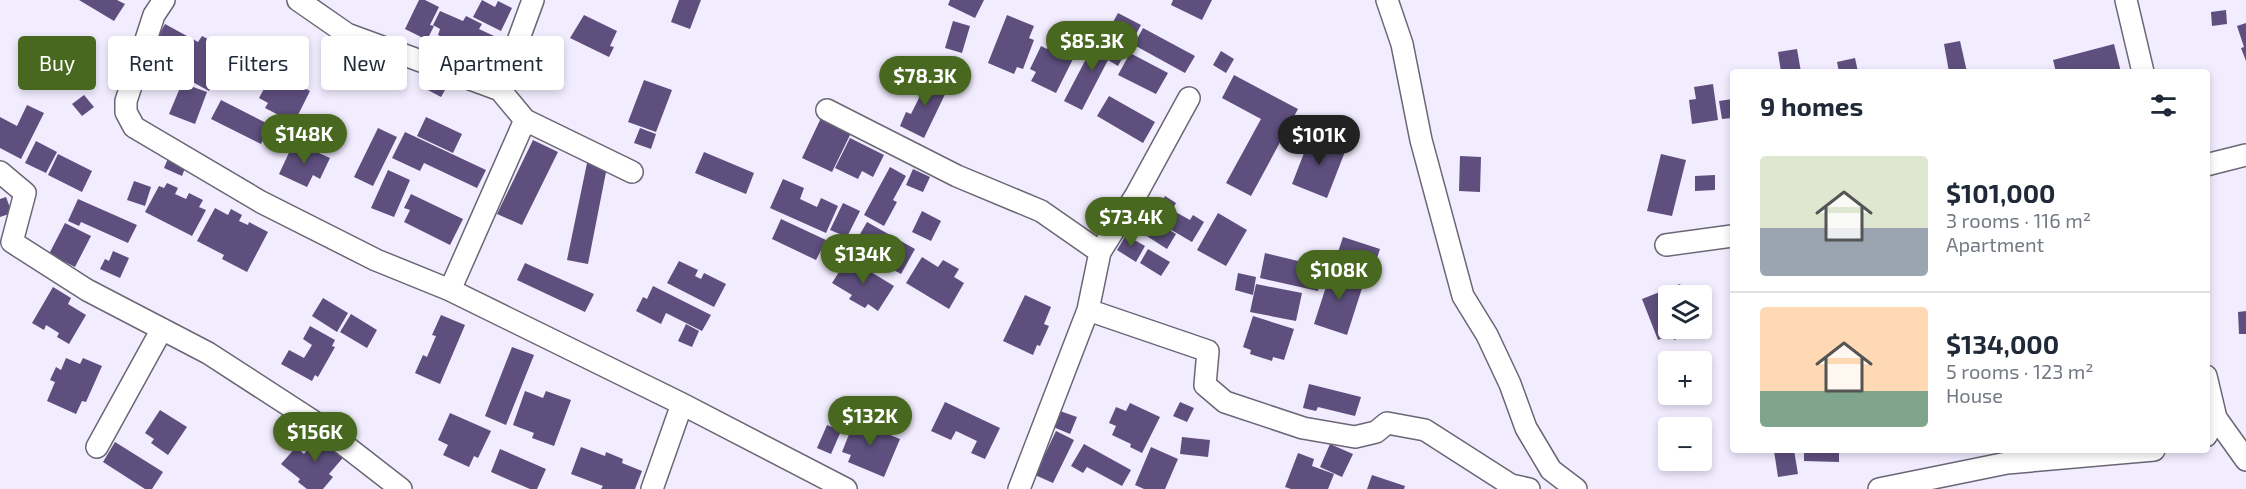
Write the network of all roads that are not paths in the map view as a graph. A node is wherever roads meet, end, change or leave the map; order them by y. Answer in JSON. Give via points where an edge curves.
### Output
{"nodes":[{"id":1,"x":164,"y":0,"type":"edge"},
{"id":2,"x":298,"y":0,"type":"edge"},
{"id":3,"x":533,"y":0,"type":"edge"},
{"id":4,"x":1387,"y":0,"type":"edge"},
{"id":5,"x":2126,"y":0,"type":"edge"},
{"id":6,"x":520,"y":36,"type":"edge"},
{"id":7,"x":419,"y":60,"type":"edge"},
{"id":8,"x":2142,"y":69,"type":"edge"},
{"id":9,"x":500,"y":90,"type":"edge"},
{"id":10,"x":1189,"y":98,"type":"dead end"},
{"id":11,"x":826,"y":110,"type":"dead end"},
{"id":12,"x":525,"y":120,"type":"junction"},
{"id":13,"x":2246,"y":155,"type":"edge"},
{"id":14,"x":2210,"y":164,"type":"edge"},
{"id":15,"x":0,"y":172,"type":"edge"},
{"id":16,"x":632,"y":172,"type":"dead end"},
{"id":17,"x":1730,"y":236,"type":"edge"},
{"id":18,"x":1666,"y":245,"type":"dead end"},
{"id":19,"x":1100,"y":252,"type":"junction"},
{"id":20,"x":450,"y":290,"type":"junction"},
{"id":21,"x":1088,"y":310,"type":"junction"},
{"id":22,"x":162,"y":329,"type":"junction"},
{"id":23,"x":682,"y":404,"type":"junction"},
{"id":24,"x":2211,"y":427,"type":"edge"},
{"id":25,"x":97,"y":447,"type":"dead end"},
{"id":26,"x":2122,"y":453,"type":"edge"},
{"id":27,"x":2246,"y":460,"type":"edge"},
{"id":28,"x":401,"y":489,"type":"edge"},
{"id":29,"x":652,"y":489,"type":"edge"},
{"id":30,"x":846,"y":489,"type":"edge"},
{"id":31,"x":1019,"y":489,"type":"edge"},
{"id":32,"x":1529,"y":489,"type":"edge"},
{"id":33,"x":1576,"y":489,"type":"edge"},
{"id":34,"x":1879,"y":489,"type":"edge"}],
"edges":[{"from":1,"to":20,"type":"street","via":[[154,15],[126,101],[126,112],[134,127],[261,202],[376,260]]},
{"from":2,"to":7,"type":"street","via":[[347,34]]},
{"from":3,"to":6,"type":"street"},
{"from":4,"to":33,"type":"street","via":[[1402,44],[1421,140],[1463,296],[1487,335],[1526,428],[1551,470]]},
{"from":5,"to":8,"type":"street"},
{"from":9,"to":12,"type":"street"},
{"from":10,"to":19,"type":"street"},
{"from":11,"to":19,"type":"street","via":[[957,176],[1041,211]]},
{"from":12,"to":16,"type":"street"},
{"from":12,"to":20,"type":"street"},
{"from":13,"to":14,"type":"street"},
{"from":15,"to":22,"type":"street","via":[[25,193],[12,242],[87,290]]},
{"from":17,"to":18,"type":"street"},
{"from":19,"to":21,"type":"street"},
{"from":20,"to":23,"type":"street"},
{"from":21,"to":31,"type":"street"},
{"from":21,"to":32,"type":"street","via":[[1208,351],[1205,385],[1225,402],[1303,428],[1355,437],[1376,432],[1387,423],[1425,430],[1510,485]]},
{"from":22,"to":25,"type":"street"},
{"from":22,"to":28,"type":"street","via":[[208,352],[315,423]]},
{"from":23,"to":29,"type":"street"},
{"from":23,"to":30,"type":"street"},
{"from":24,"to":27,"type":"street"},
{"from":26,"to":34,"type":"street","via":[[2007,464]]}]}
